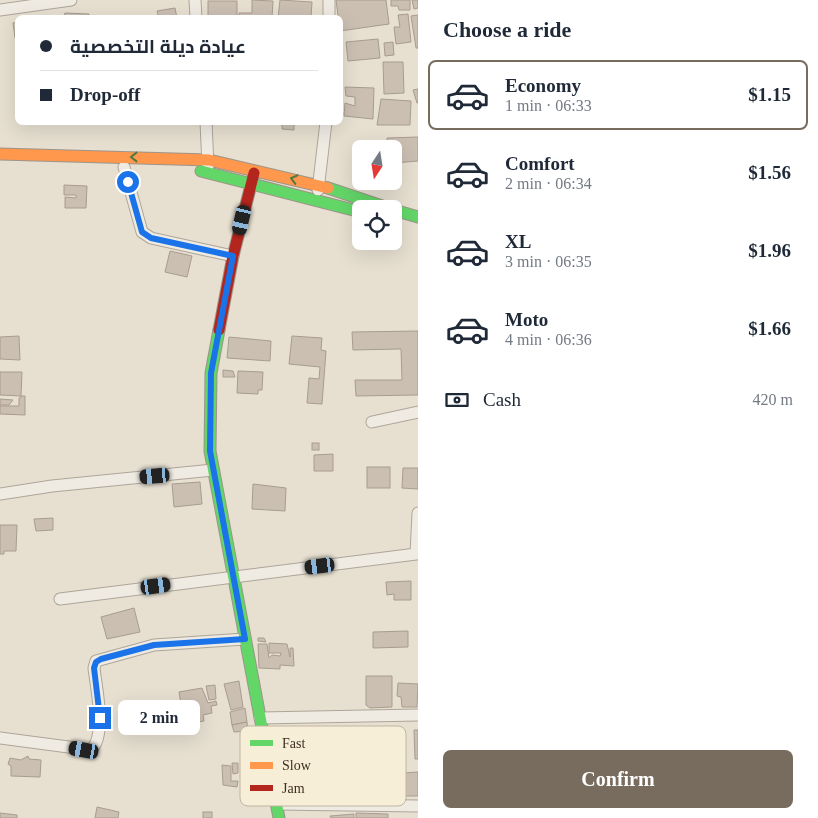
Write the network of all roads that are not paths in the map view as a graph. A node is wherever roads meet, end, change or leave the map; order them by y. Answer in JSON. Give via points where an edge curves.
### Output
{"nodes":[{"id":1,"x":61,"y":0,"type":"edge"},
{"id":2,"x":71,"y":0,"type":"edge"},
{"id":3,"x":195,"y":0,"type":"edge"},
{"id":4,"x":329,"y":0,"type":"edge"},
{"id":5,"x":0,"y":10,"type":"edge"},
{"id":6,"x":196,"y":15,"type":"edge"},
{"id":7,"x":329,"y":15,"type":"edge"},
{"id":8,"x":206,"y":125,"type":"edge"},
{"id":9,"x":326,"y":125,"type":"edge"},
{"id":10,"x":0,"y":154,"type":"edge"},
{"id":11,"x":209,"y":160,"type":"junction"},
{"id":12,"x":0,"y":164,"type":"edge"},
{"id":13,"x":124,"y":166,"type":"junction"},
{"id":14,"x":256,"y":169,"type":"junction"},
{"id":15,"x":207,"y":172,"type":"junction"},
{"id":16,"x":250,"y":183,"type":"junction"},
{"id":17,"x":320,"y":185,"type":"junction"},
{"id":18,"x":314,"y":199,"type":"junction"},
{"id":19,"x":365,"y":200,"type":"edge"},
{"id":20,"x":352,"y":210,"type":"edge"},
{"id":21,"x":402,"y":212,"type":"edge"},
{"id":22,"x":418,"y":217,"type":"edge"},
{"id":23,"x":402,"y":223,"type":"edge"},
{"id":24,"x":418,"y":228,"type":"edge"},
{"id":25,"x":233,"y":256,"type":"junction"},
{"id":26,"x":418,"y":412,"type":"edge"},
{"id":27,"x":372,"y":422,"type":"dead end"},
{"id":28,"x":213,"y":470,"type":"junction"},
{"id":29,"x":0,"y":494,"type":"edge"},
{"id":30,"x":418,"y":513,"type":"edge"},
{"id":31,"x":232,"y":576,"type":"junction"},
{"id":32,"x":60,"y":599,"type":"dead end"},
{"id":33,"x":245,"y":639,"type":"junction"},
{"id":34,"x":418,"y":715,"type":"edge"},
{"id":35,"x":260,"y":718,"type":"junction"},
{"id":36,"x":262,"y":726,"type":"edge"},
{"id":37,"x":0,"y":738,"type":"edge"},
{"id":38,"x":309,"y":806,"type":"edge"},
{"id":39,"x":418,"y":806,"type":"edge"},
{"id":40,"x":404,"y":812,"type":"edge"}],
"edges":[{"from":1,"to":2,"type":"street"},
{"from":1,"to":5,"type":"street"},
{"from":3,"to":6,"type":"street"},
{"from":4,"to":7,"type":"street"},
{"from":8,"to":11,"type":"street"},
{"from":9,"to":17,"type":"street"},
{"from":11,"to":10,"type":"main road","one_way":true},
{"from":11,"to":14,"type":"main road"},
{"from":11,"to":15,"type":"street"},
{"from":12,"to":13,"type":"main road"},
{"from":13,"to":15,"type":"main road"},
{"from":13,"to":25,"type":"street","via":[[142,232],[151,238]]},
{"from":14,"to":16,"type":"main road"},
{"from":17,"to":14,"type":"main road","one_way":true},
{"from":15,"to":16,"type":"main road"},
{"from":16,"to":18,"type":"main road"},
{"from":16,"to":25,"type":"main road"},
{"from":17,"to":18,"type":"street"},
{"from":17,"to":19,"type":"main road"},
{"from":18,"to":20,"type":"main road"},
{"from":21,"to":22,"type":"main road"},
{"from":23,"to":24,"type":"main road"},
{"from":25,"to":28,"type":"main road","via":[[211,373],[209,409]]},
{"from":26,"to":27,"type":"street"},
{"from":28,"to":29,"type":"street"},
{"from":28,"to":31,"type":"main road"},
{"from":30,"to":31,"type":"street","via":[[416,554]]},
{"from":31,"to":32,"type":"street"},
{"from":31,"to":33,"type":"main road"},
{"from":33,"to":35,"type":"main road"},
{"from":33,"to":37,"type":"street","via":[[154,645],[96,662],[100,718],[95,746],[91,750]]},
{"from":34,"to":35,"type":"street"},
{"from":35,"to":36,"type":"main road"},
{"from":38,"to":40,"type":"street"},
{"from":39,"to":40,"type":"street"}]}
